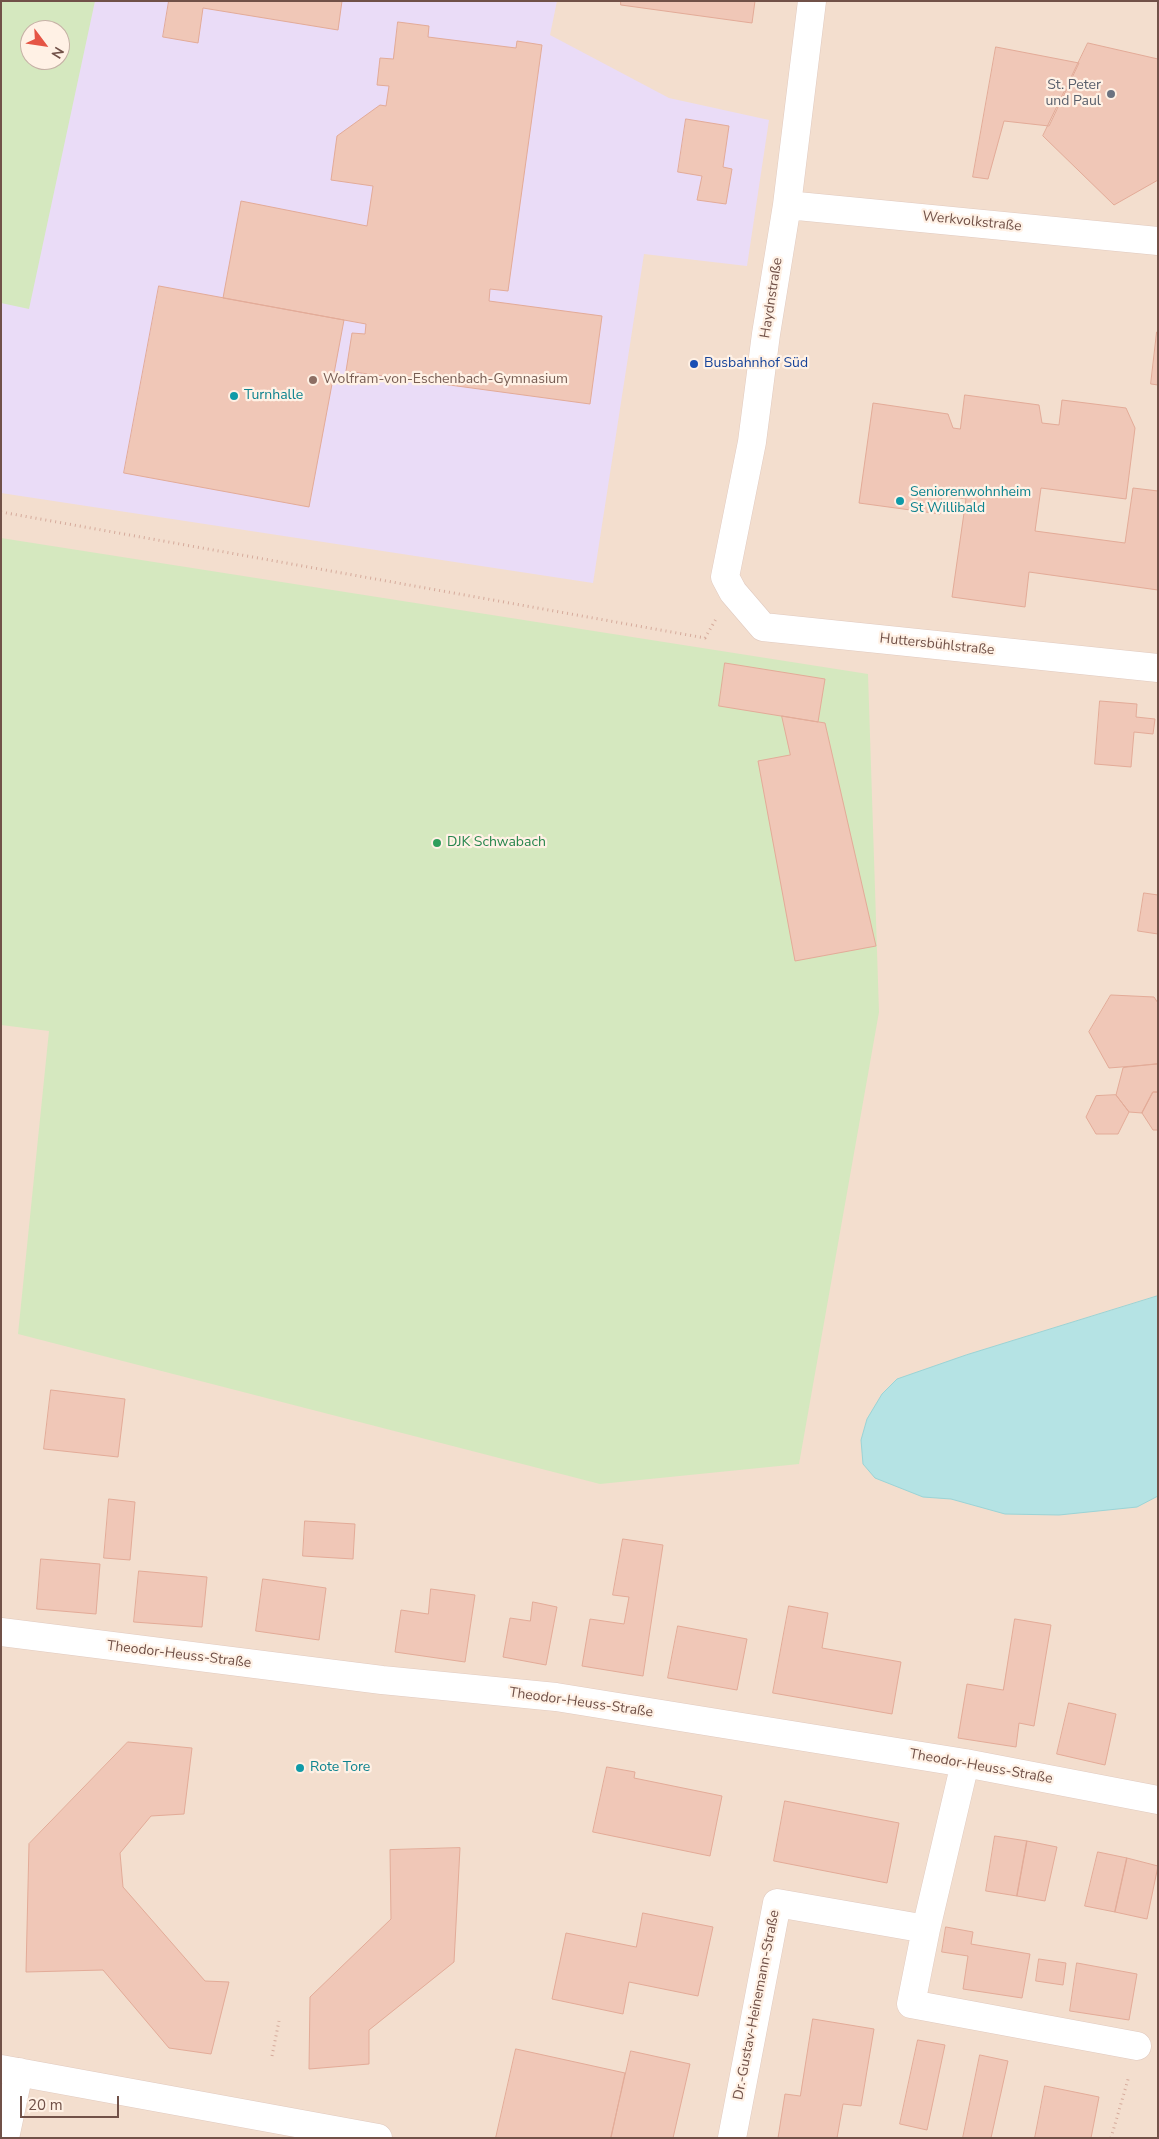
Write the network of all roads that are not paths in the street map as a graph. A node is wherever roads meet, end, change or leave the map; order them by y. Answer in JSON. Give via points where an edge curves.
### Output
{"nodes":[{"id":1,"x":812,"y":1,"type":"edge"},
{"id":2,"x":787,"y":205,"type":"junction"},
{"id":3,"x":1158,"y":241,"type":"edge"},
{"id":4,"x":733,"y":592,"type":"joint"},
{"id":5,"x":1158,"y":668,"type":"edge"},
{"id":6,"x":1,"y":1632,"type":"edge"},
{"id":7,"x":965,"y":1763,"type":"junction"},
{"id":8,"x":1158,"y":1800,"type":"edge"},
{"id":9,"x":926,"y":1929,"type":"junction"},
{"id":10,"x":1137,"y":2046,"type":"road end"},
{"id":11,"x":10,"y":2071,"type":"edge"},
{"id":12,"x":5,"y":2138,"type":"edge"},
{"id":13,"x":378,"y":2138,"type":"edge"},
{"id":14,"x":732,"y":2138,"type":"edge"}],
"edges":[{"from":1,"to":2,"type":"street","name":"Haydnstraße"},
{"from":2,"to":3,"type":"street","name":"Werkvolkstraße"},
{"from":2,"to":4,"type":"street","name":"Haydnstraße","via":[[752,442],[725,577]]},
{"from":4,"to":5,"type":"street","name":"Huttersbühlstraße","via":[[763,628]]},
{"from":6,"to":7,"type":"street","name":"Theodor-Heuss-Straße","via":[[382,1680],[556,1698]]},
{"from":7,"to":8,"type":"street","name":"Theodor-Heuss-Straße"},
{"from":7,"to":9,"type":"street"},
{"from":9,"to":10,"type":"street","via":[[911,2004]]},
{"from":9,"to":14,"type":"street","name":"Dr.-Gustav-Heinemann-Straße","via":[[777,1903]]},
{"from":11,"to":12,"type":"street"},
{"from":11,"to":13,"type":"street"}]}
